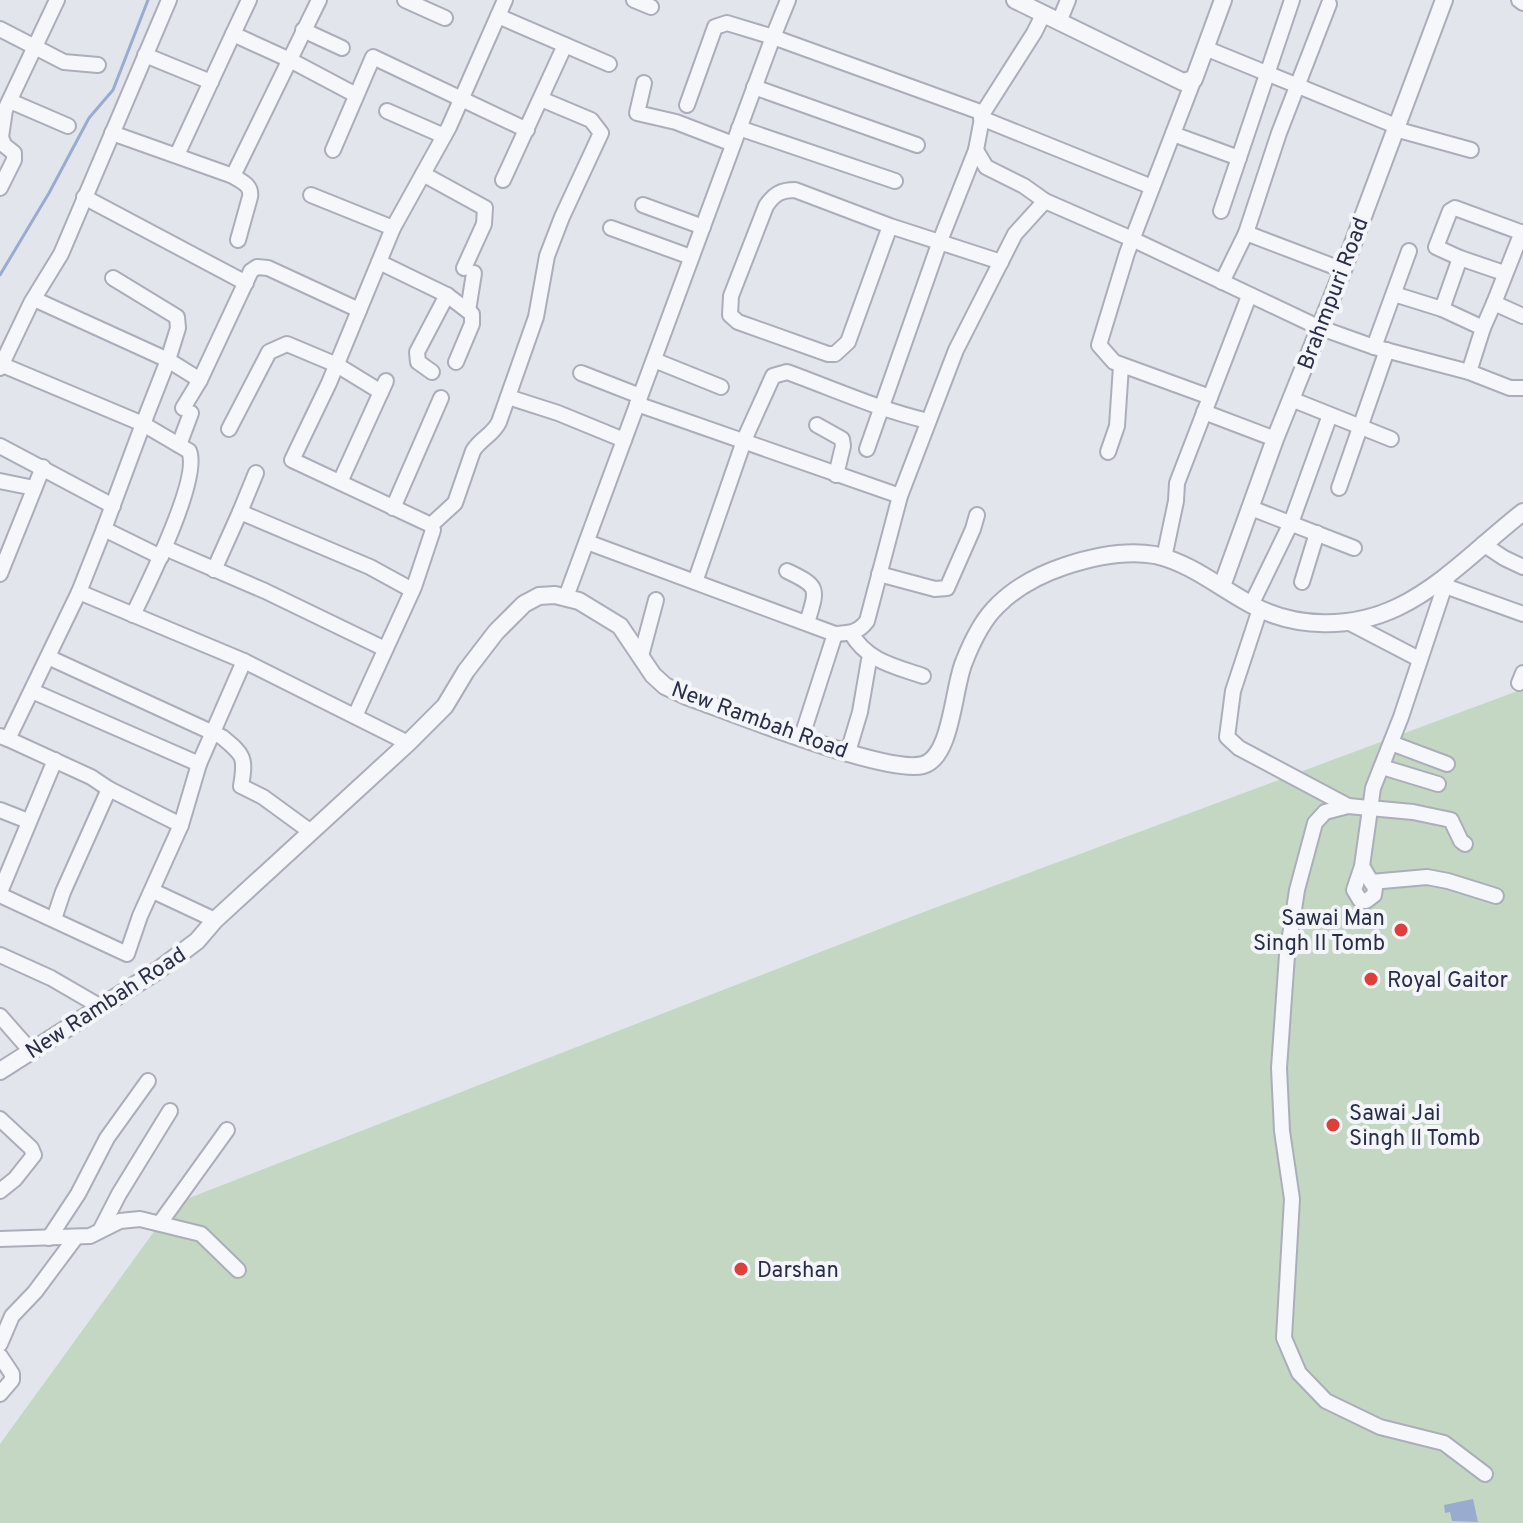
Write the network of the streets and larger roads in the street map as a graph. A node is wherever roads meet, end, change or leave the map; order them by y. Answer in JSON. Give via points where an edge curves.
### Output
{"nodes":[{"id":1,"x":57,"y":0,"type":"edge"},
{"id":2,"x":169,"y":0,"type":"edge"},
{"id":3,"x":249,"y":0,"type":"edge"},
{"id":4,"x":319,"y":0,"type":"edge"},
{"id":5,"x":405,"y":0,"type":"edge"},
{"id":6,"x":505,"y":0,"type":"edge"},
{"id":7,"x":634,"y":0,"type":"edge"},
{"id":8,"x":788,"y":0,"type":"edge"},
{"id":9,"x":1015,"y":0,"type":"edge"},
{"id":10,"x":1068,"y":0,"type":"edge"},
{"id":11,"x":1223,"y":0,"type":"edge"},
{"id":12,"x":1292,"y":0,"type":"edge"},
{"id":13,"x":1444,"y":0,"type":"edge"},
{"id":14,"x":1329,"y":4,"type":"dead end"},
{"id":15,"x":651,"y":7,"type":"dead end"},
{"id":16,"x":1043,"y":15,"type":"junction"},
{"id":17,"x":498,"y":16,"type":"junction"},
{"id":18,"x":445,"y":18,"type":"dead end"},
{"id":19,"x":1059,"y":22,"type":"junction"},
{"id":20,"x":0,"y":29,"type":"edge"},
{"id":21,"x":303,"y":30,"type":"junction"},
{"id":22,"x":233,"y":34,"type":"junction"},
{"id":23,"x":773,"y":37,"type":"junction"},
{"id":24,"x":565,"y":45,"type":"junction"},
{"id":25,"x":37,"y":47,"type":"junction"},
{"id":26,"x":342,"y":48,"type":"dead end"},
{"id":27,"x":1205,"y":48,"type":"junction"},
{"id":28,"x":145,"y":55,"type":"junction"},
{"id":29,"x":290,"y":60,"type":"junction"},
{"id":30,"x":609,"y":64,"type":"dead end"},
{"id":31,"x":98,"y":65,"type":"dead end"},
{"id":32,"x":1268,"y":75,"type":"junction"},
{"id":33,"x":1194,"y":79,"type":"junction"},
{"id":34,"x":211,"y":82,"type":"junction"},
{"id":35,"x":644,"y":83,"type":"dead end"},
{"id":36,"x":1297,"y":84,"type":"junction"},
{"id":37,"x":754,"y":87,"type":"junction"},
{"id":38,"x":356,"y":95,"type":"junction"},
{"id":39,"x":541,"y":99,"type":"junction"},
{"id":40,"x":10,"y":101,"type":"junction"},
{"id":41,"x":460,"y":101,"type":"junction"},
{"id":42,"x":687,"y":105,"type":"dead end"},
{"id":43,"x":387,"y":111,"type":"dead end"},
{"id":44,"x":982,"y":116,"type":"junction"},
{"id":45,"x":68,"y":126,"type":"dead end"},
{"id":46,"x":1396,"y":127,"type":"junction"},
{"id":47,"x":739,"y":128,"type":"junction"},
{"id":48,"x":527,"y":130,"type":"junction"},
{"id":49,"x":112,"y":133,"type":"junction"},
{"id":50,"x":1173,"y":134,"type":"junction"},
{"id":51,"x":444,"y":136,"type":"junction"},
{"id":52,"x":733,"y":144,"type":"junction"},
{"id":53,"x":917,"y":145,"type":"dead end"},
{"id":54,"x":333,"y":150,"type":"dead end"},
{"id":55,"x":976,"y":150,"type":"junction"},
{"id":56,"x":1471,"y":150,"type":"dead end"},
{"id":57,"x":177,"y":155,"type":"junction"},
{"id":58,"x":1239,"y":158,"type":"junction"},
{"id":59,"x":423,"y":174,"type":"junction"},
{"id":60,"x":233,"y":176,"type":"junction"},
{"id":61,"x":503,"y":180,"type":"dead end"},
{"id":62,"x":895,"y":181,"type":"dead end"},
{"id":63,"x":1152,"y":187,"type":"junction"},
{"id":64,"x":0,"y":188,"type":"edge"},
{"id":65,"x":311,"y":195,"type":"dead end"},
{"id":66,"x":84,"y":197,"type":"junction"},
{"id":67,"x":1045,"y":201,"type":"junction"},
{"id":68,"x":643,"y":205,"type":"dead end"},
{"id":69,"x":1221,"y":211,"type":"dead end"},
{"id":70,"x":890,"y":226,"type":"junction"},
{"id":71,"x":703,"y":227,"type":"junction"},
{"id":72,"x":393,"y":228,"type":"junction"},
{"id":73,"x":611,"y":228,"type":"dead end"},
{"id":74,"x":1246,"y":233,"type":"junction"},
{"id":75,"x":1522,"y":233,"type":"edge"},
{"id":76,"x":1132,"y":239,"type":"junction"},
{"id":77,"x":238,"y":240,"type":"dead end"},
{"id":78,"x":940,"y":241,"type":"junction"},
{"id":79,"x":1409,"y":251,"type":"dead end"},
{"id":80,"x":691,"y":257,"type":"junction"},
{"id":81,"x":1460,"y":258,"type":"junction"},
{"id":82,"x":379,"y":262,"type":"junction"},
{"id":83,"x":1001,"y":262,"type":"junction"},
{"id":84,"x":1343,"y":270,"type":"junction"},
{"id":85,"x":1504,"y":273,"type":"junction"},
{"id":86,"x":113,"y":278,"type":"dead end"},
{"id":87,"x":1222,"y":282,"type":"junction"},
{"id":88,"x":246,"y":283,"type":"junction"},
{"id":89,"x":1394,"y":294,"type":"junction"},
{"id":90,"x":447,"y":295,"type":"junction"},
{"id":91,"x":1249,"y":296,"type":"junction"},
{"id":92,"x":34,"y":299,"type":"junction"},
{"id":93,"x":1494,"y":303,"type":"junction"},
{"id":94,"x":1442,"y":309,"type":"junction"},
{"id":95,"x":359,"y":310,"type":"junction"},
{"id":96,"x":468,"y":311,"type":"junction"},
{"id":97,"x":1523,"y":316,"type":"edge"},
{"id":98,"x":1318,"y":327,"type":"junction"},
{"id":99,"x":1483,"y":328,"type":"junction"},
{"id":100,"x":1380,"y":348,"type":"junction"},
{"id":101,"x":168,"y":360,"type":"junction"},
{"id":102,"x":654,"y":360,"type":"junction"},
{"id":103,"x":456,"y":362,"type":"dead end"},
{"id":104,"x":0,"y":365,"type":"edge"},
{"id":105,"x":337,"y":365,"type":"junction"},
{"id":106,"x":1121,"y":366,"type":"junction"},
{"id":107,"x":432,"y":372,"type":"dead end"},
{"id":108,"x":1469,"y":372,"type":"junction"},
{"id":109,"x":581,"y":373,"type":"dead end"},
{"id":110,"x":200,"y":380,"type":"junction"},
{"id":111,"x":721,"y":387,"type":"dead end"},
{"id":112,"x":1523,"y":388,"type":"edge"},
{"id":113,"x":508,"y":397,"type":"junction"},
{"id":114,"x":441,"y":398,"type":"dead end"},
{"id":115,"x":1291,"y":399,"type":"junction"},
{"id":116,"x":639,"y":400,"type":"junction"},
{"id":117,"x":1207,"y":404,"type":"junction"},
{"id":118,"x":880,"y":407,"type":"junction"},
{"id":119,"x":1330,"y":415,"type":"junction"},
{"id":120,"x":928,"y":421,"type":"junction"},
{"id":121,"x":143,"y":424,"type":"junction"},
{"id":122,"x":817,"y":425,"type":"dead end"},
{"id":123,"x":1360,"y":427,"type":"junction"},
{"id":124,"x":229,"y":429,"type":"dead end"},
{"id":125,"x":1275,"y":439,"type":"junction"},
{"id":126,"x":1391,"y":439,"type":"dead end"},
{"id":127,"x":624,"y":440,"type":"junction"},
{"id":128,"x":744,"y":441,"type":"junction"},
{"id":129,"x":179,"y":445,"type":"junction"},
{"id":130,"x":0,"y":446,"type":"edge"},
{"id":131,"x":867,"y":449,"type":"dead end"},
{"id":132,"x":1108,"y":452,"type":"dead end"},
{"id":133,"x":43,"y":467,"type":"junction"},
{"id":134,"x":256,"y":473,"type":"dead end"},
{"id":135,"x":836,"y":475,"type":"junction"},
{"id":136,"x":0,"y":481,"type":"edge"},
{"id":137,"x":340,"y":482,"type":"junction"},
{"id":138,"x":34,"y":488,"type":"junction"},
{"id":139,"x":1339,"y":488,"type":"dead end"},
{"id":140,"x":900,"y":496,"type":"junction"},
{"id":141,"x":113,"y":506,"type":"junction"},
{"id":142,"x":393,"y":508,"type":"junction"},
{"id":143,"x":1251,"y":508,"type":"junction"},
{"id":144,"x":240,"y":512,"type":"junction"},
{"id":145,"x":1523,"y":512,"type":"edge"},
{"id":146,"x":977,"y":515,"type":"dead end"},
{"id":147,"x":1291,"y":523,"type":"junction"},
{"id":148,"x":431,"y":525,"type":"junction"},
{"id":149,"x":104,"y":529,"type":"junction"},
{"id":150,"x":1317,"y":533,"type":"junction"},
{"id":151,"x":587,"y":542,"type":"junction"},
{"id":152,"x":1483,"y":544,"type":"junction"},
{"id":153,"x":1354,"y":548,"type":"dead end"},
{"id":154,"x":163,"y":552,"type":"junction"},
{"id":155,"x":1164,"y":558,"type":"junction"},
{"id":156,"x":1523,"y":567,"type":"edge"},
{"id":157,"x":214,"y":570,"type":"junction"},
{"id":158,"x":787,"y":571,"type":"dead end"},
{"id":159,"x":0,"y":574,"type":"edge"},
{"id":160,"x":879,"y":574,"type":"junction"},
{"id":161,"x":1447,"y":579,"type":"junction"},
{"id":162,"x":695,"y":582,"type":"junction"},
{"id":163,"x":1302,"y":582,"type":"dead end"},
{"id":164,"x":1222,"y":586,"type":"junction"},
{"id":165,"x":412,"y":590,"type":"junction"},
{"id":166,"x":79,"y":592,"type":"junction"},
{"id":167,"x":566,"y":597,"type":"junction"},
{"id":168,"x":656,"y":600,"type":"dead end"},
{"id":169,"x":1256,"y":607,"type":"junction"},
{"id":170,"x":1523,"y":614,"type":"edge"},
{"id":171,"x":133,"y":615,"type":"junction"},
{"id":172,"x":1348,"y":622,"type":"junction"},
{"id":173,"x":807,"y":623,"type":"junction"},
{"id":174,"x":851,"y":633,"type":"junction"},
{"id":175,"x":835,"y":634,"type":"junction"},
{"id":176,"x":385,"y":649,"type":"junction"},
{"id":177,"x":641,"y":656,"type":"junction"},
{"id":178,"x":48,"y":657,"type":"junction"},
{"id":179,"x":1419,"y":659,"type":"junction"},
{"id":180,"x":869,"y":660,"type":"dead end"},
{"id":181,"x":244,"y":661,"type":"junction"},
{"id":182,"x":923,"y":676,"type":"dead end"},
{"id":183,"x":32,"y":691,"type":"junction"},
{"id":184,"x":355,"y":716,"type":"junction"},
{"id":185,"x":212,"y":733,"type":"junction"},
{"id":186,"x":802,"y":736,"type":"junction"},
{"id":187,"x":4,"y":738,"type":"edge"},
{"id":188,"x":408,"y":743,"type":"junction"},
{"id":189,"x":1391,"y":743,"type":"junction"},
{"id":190,"x":848,"y":752,"type":"junction"},
{"id":191,"x":55,"y":760,"type":"junction"},
{"id":192,"x":199,"y":764,"type":"junction"},
{"id":193,"x":1447,"y":764,"type":"dead end"},
{"id":194,"x":1382,"y":767,"type":"junction"},
{"id":195,"x":1438,"y":784,"type":"dead end"},
{"id":196,"x":109,"y":789,"type":"junction"},
{"id":197,"x":1348,"y":806,"type":"junction"},
{"id":198,"x":1369,"y":809,"type":"junction"},
{"id":199,"x":0,"y":810,"type":"edge"},
{"id":200,"x":28,"y":821,"type":"junction"},
{"id":201,"x":181,"y":825,"type":"junction"},
{"id":202,"x":311,"y":832,"type":"junction"},
{"id":203,"x":1465,"y":844,"type":"dead end"},
{"id":204,"x":1362,"y":866,"type":"junction"},
{"id":205,"x":1371,"y":882,"type":"junction"},
{"id":206,"x":153,"y":891,"type":"junction"},
{"id":207,"x":0,"y":893,"type":"edge"},
{"id":208,"x":1496,"y":896,"type":"dead end"},
{"id":209,"x":54,"y":919,"type":"junction"},
{"id":210,"x":215,"y":920,"type":"junction"},
{"id":211,"x":0,"y":955,"type":"edge"},
{"id":212,"x":101,"y":1007,"type":"junction"},
{"id":213,"x":0,"y":1016,"type":"edge"},
{"id":214,"x":30,"y":1050,"type":"junction"},
{"id":215,"x":0,"y":1071,"type":"edge"},
{"id":216,"x":148,"y":1081,"type":"dead end"},
{"id":217,"x":170,"y":1111,"type":"dead end"},
{"id":218,"x":0,"y":1119,"type":"edge"},
{"id":219,"x":227,"y":1130,"type":"dead end"},
{"id":220,"x":0,"y":1191,"type":"edge"},
{"id":221,"x":160,"y":1223,"type":"junction"},
{"id":222,"x":101,"y":1229,"type":"junction"},
{"id":223,"x":76,"y":1237,"type":"junction"},
{"id":224,"x":49,"y":1238,"type":"junction"},
{"id":225,"x":0,"y":1239,"type":"edge"},
{"id":226,"x":238,"y":1270,"type":"dead end"},
{"id":227,"x":0,"y":1344,"type":"edge"},
{"id":228,"x":0,"y":1356,"type":"edge"},
{"id":229,"x":0,"y":1394,"type":"edge"},
{"id":230,"x":1485,"y":1474,"type":"dead end"}],
"edges":[{"from":1,"to":25,"type":"street"},
{"from":2,"to":28,"type":"street"},
{"from":3,"to":22,"type":"street"},
{"from":4,"to":21,"type":"street"},
{"from":5,"to":18,"type":"street"},
{"from":6,"to":17,"type":"street"},
{"from":7,"to":15,"type":"street"},
{"from":8,"to":23,"type":"street"},
{"from":9,"to":16,"type":"street"},
{"from":10,"to":19,"type":"street"},
{"from":11,"to":27,"type":"street"},
{"from":12,"to":32,"type":"street"},
{"from":13,"to":46,"type":"street","name":"Brahmpuri Road"},
{"from":14,"to":36,"type":"street"},
{"from":16,"to":19,"type":"street"},
{"from":16,"to":44,"type":"street"},
{"from":17,"to":24,"type":"street"},
{"from":17,"to":41,"type":"street"},
{"from":19,"to":33,"type":"street","via":[[1183,82]]},
{"from":20,"to":25,"type":"street"},
{"from":21,"to":26,"type":"street"},
{"from":21,"to":29,"type":"street"},
{"from":22,"to":29,"type":"street"},
{"from":22,"to":34,"type":"street"},
{"from":23,"to":37,"type":"street"},
{"from":23,"to":42,"type":"street","via":[[727,23],[715,27]]},
{"from":23,"to":44,"type":"street"},
{"from":24,"to":30,"type":"street"},
{"from":24,"to":39,"type":"street"},
{"from":25,"to":31,"type":"street","via":[[64,62]]},
{"from":25,"to":40,"type":"street"},
{"from":27,"to":32,"type":"street"},
{"from":27,"to":33,"type":"street"},
{"from":28,"to":34,"type":"street"},
{"from":28,"to":49,"type":"street"},
{"from":29,"to":38,"type":"street"},
{"from":29,"to":60,"type":"street"},
{"from":32,"to":36,"type":"street"},
{"from":32,"to":58,"type":"street"},
{"from":33,"to":50,"type":"street"},
{"from":34,"to":57,"type":"street"},
{"from":35,"to":52,"type":"street","via":[[637,113]]},
{"from":36,"to":46,"type":"street"},
{"from":36,"to":74,"type":"street"},
{"from":37,"to":47,"type":"street"},
{"from":37,"to":53,"type":"street"},
{"from":38,"to":41,"type":"street","via":[[373,57]]},
{"from":38,"to":54,"type":"street"},
{"from":39,"to":48,"type":"street"},
{"from":39,"to":113,"type":"street","via":[[591,120],[601,133],[547,256],[536,317]]},
{"from":40,"to":45,"type":"street"},
{"from":40,"to":64,"type":"street","via":[[1,137],[14,160]]},
{"from":41,"to":48,"type":"street"},
{"from":41,"to":51,"type":"street"},
{"from":43,"to":51,"type":"street"},
{"from":44,"to":55,"type":"street"},
{"from":44,"to":63,"type":"street"},
{"from":46,"to":56,"type":"street"},
{"from":46,"to":84,"type":"street","name":"Brahmpuri Road"},
{"from":47,"to":52,"type":"street"},
{"from":47,"to":62,"type":"street"},
{"from":48,"to":61,"type":"street"},
{"from":49,"to":57,"type":"street"},
{"from":49,"to":66,"type":"street"},
{"from":50,"to":58,"type":"street"},
{"from":50,"to":63,"type":"street"},
{"from":51,"to":59,"type":"street"},
{"from":52,"to":71,"type":"street"},
{"from":55,"to":67,"type":"street","via":[[986,167]]},
{"from":55,"to":78,"type":"street"},
{"from":57,"to":60,"type":"street"},
{"from":58,"to":69,"type":"street"},
{"from":59,"to":72,"type":"street"},
{"from":59,"to":96,"type":"street","via":[[485,208],[469,271]]},
{"from":60,"to":77,"type":"street","via":[[251,191]]},
{"from":63,"to":76,"type":"street"},
{"from":65,"to":72,"type":"street"},
{"from":66,"to":88,"type":"street"},
{"from":66,"to":92,"type":"street","via":[[61,254]]},
{"from":67,"to":76,"type":"street"},
{"from":67,"to":83,"type":"street","via":[[1015,234]]},
{"from":68,"to":71,"type":"street"},
{"from":70,"to":70,"type":"street","via":[[842,350],[828,354],[730,315],[731,296],[772,196],[795,190]]},
{"from":70,"to":78,"type":"street"},
{"from":71,"to":80,"type":"street"},
{"from":72,"to":82,"type":"street"},
{"from":73,"to":80,"type":"street"},
{"from":74,"to":84,"type":"street"},
{"from":74,"to":87,"type":"street"},
{"from":75,"to":81,"type":"street","via":[[1452,208],[1436,245]]},
{"from":75,"to":85,"type":"street"},
{"from":76,"to":87,"type":"street"},
{"from":76,"to":106,"type":"street","via":[[1099,345]]},
{"from":78,"to":83,"type":"street"},
{"from":78,"to":118,"type":"street"},
{"from":79,"to":89,"type":"street"},
{"from":80,"to":102,"type":"street"},
{"from":81,"to":85,"type":"street"},
{"from":81,"to":94,"type":"street"},
{"from":82,"to":90,"type":"street"},
{"from":82,"to":95,"type":"street"},
{"from":83,"to":120,"type":"street","via":[[956,350]]},
{"from":84,"to":98,"type":"street","name":"Brahmpuri Road"},
{"from":85,"to":93,"type":"street"},
{"from":86,"to":101,"type":"street","via":[[177,317]]},
{"from":87,"to":91,"type":"street"},
{"from":88,"to":95,"type":"street","via":[[251,271],[268,268]]},
{"from":88,"to":110,"type":"street"},
{"from":89,"to":94,"type":"street"},
{"from":89,"to":100,"type":"street"},
{"from":90,"to":96,"type":"street"},
{"from":90,"to":107,"type":"street","via":[[417,352],[418,362]]},
{"from":91,"to":98,"type":"street"},
{"from":91,"to":117,"type":"street"},
{"from":92,"to":101,"type":"street"},
{"from":92,"to":104,"type":"street"},
{"from":93,"to":97,"type":"street"},
{"from":93,"to":99,"type":"street"},
{"from":94,"to":99,"type":"street"},
{"from":95,"to":105,"type":"street"},
{"from":96,"to":103,"type":"street","via":[[473,319]]},
{"from":98,"to":100,"type":"street"},
{"from":98,"to":115,"type":"street","name":"Brahmpuri Road"},
{"from":99,"to":108,"type":"street"},
{"from":100,"to":108,"type":"street"},
{"from":100,"to":123,"type":"street"},
{"from":101,"to":110,"type":"street"},
{"from":101,"to":121,"type":"street"},
{"from":102,"to":111,"type":"street"},
{"from":102,"to":116,"type":"street"},
{"from":104,"to":121,"type":"street"},
{"from":105,"to":124,"type":"street","via":[[287,344],[279,346],[269,352]]},
{"from":105,"to":137,"type":"street","via":[[384,386]]},
{"from":105,"to":137,"type":"street","via":[[292,460]]},
{"from":106,"to":117,"type":"street"},
{"from":106,"to":132,"type":"street","via":[[1117,426]]},
{"from":108,"to":112,"type":"street"},
{"from":109,"to":116,"type":"street"},
{"from":110,"to":129,"type":"street"},
{"from":113,"to":127,"type":"street"},
{"from":113,"to":148,"type":"street","via":[[495,431],[473,451],[455,503]]},
{"from":114,"to":142,"type":"street"},
{"from":115,"to":119,"type":"street"},
{"from":115,"to":125,"type":"street","name":"Brahmpuri Road"},
{"from":116,"to":127,"type":"street"},
{"from":116,"to":128,"type":"street"},
{"from":117,"to":125,"type":"street"},
{"from":117,"to":155,"type":"street","via":[[1177,483]]},
{"from":118,"to":120,"type":"street"},
{"from":118,"to":128,"type":"street","via":[[780,373],[769,382]]},
{"from":118,"to":131,"type":"street"},
{"from":119,"to":123,"type":"street"},
{"from":119,"to":147,"type":"street"},
{"from":120,"to":140,"type":"street"},
{"from":121,"to":129,"type":"street"},
{"from":121,"to":141,"type":"street"},
{"from":122,"to":135,"type":"street","via":[[842,439]]},
{"from":123,"to":126,"type":"street"},
{"from":123,"to":139,"type":"street"},
{"from":125,"to":143,"type":"street","name":"Brahmpuri Road"},
{"from":127,"to":151,"type":"street"},
{"from":128,"to":135,"type":"street"},
{"from":128,"to":162,"type":"street"},
{"from":129,"to":154,"type":"street","via":[[189,451],[192,466]]},
{"from":130,"to":133,"type":"street"},
{"from":133,"to":138,"type":"street"},
{"from":133,"to":141,"type":"street"},
{"from":134,"to":144,"type":"street"},
{"from":135,"to":140,"type":"street"},
{"from":136,"to":138,"type":"street"},
{"from":137,"to":142,"type":"street"},
{"from":138,"to":159,"type":"street"},
{"from":140,"to":160,"type":"street"},
{"from":141,"to":149,"type":"street"},
{"from":142,"to":148,"type":"street"},
{"from":143,"to":147,"type":"street"},
{"from":143,"to":164,"type":"street","name":"Brahmpuri Road"},
{"from":144,"to":157,"type":"street"},
{"from":144,"to":165,"type":"street"},
{"from":145,"to":152,"type":"street","name":"New Rambah Road"},
{"from":146,"to":160,"type":"street","via":[[947,588]]},
{"from":147,"to":150,"type":"street"},
{"from":147,"to":169,"type":"street"},
{"from":148,"to":165,"type":"street"},
{"from":149,"to":154,"type":"street"},
{"from":149,"to":166,"type":"street"},
{"from":150,"to":153,"type":"street"},
{"from":150,"to":163,"type":"street"},
{"from":151,"to":162,"type":"street"},
{"from":151,"to":167,"type":"street"},
{"from":152,"to":156,"type":"street"},
{"from":152,"to":161,"type":"street","name":"New Rambah Road"},
{"from":154,"to":157,"type":"street"},
{"from":154,"to":171,"type":"street"},
{"from":155,"to":164,"type":"street","name":"New Rambah Road"},
{"from":155,"to":190,"type":"street","name":"New Rambah Road","via":[[1091,558],[1041,575],[997,606],[964,662],[947,734],[932,761],[899,765]]},
{"from":157,"to":176,"type":"street"},
{"from":158,"to":173,"type":"street","via":[[815,587]]},
{"from":160,"to":174,"type":"street","via":[[867,621]]},
{"from":161,"to":170,"type":"street"},
{"from":161,"to":172,"type":"street","name":"New Rambah Road","via":[[1397,607]]},
{"from":161,"to":179,"type":"street"},
{"from":162,"to":173,"type":"street"},
{"from":164,"to":169,"type":"street","name":"New Rambah Road"},
{"from":165,"to":176,"type":"street"},
{"from":166,"to":171,"type":"street"},
{"from":166,"to":178,"type":"street"},
{"from":167,"to":177,"type":"street","name":"New Rambah Road","via":[[620,626]]},
{"from":167,"to":188,"type":"street","name":"New Rambah Road","via":[[539,596],[524,604],[496,632],[445,706]]},
{"from":168,"to":177,"type":"street"},
{"from":169,"to":172,"type":"street","name":"New Rambah Road","via":[[1295,620]]},
{"from":169,"to":197,"type":"street","via":[[1233,691],[1227,737]]},
{"from":171,"to":181,"type":"street"},
{"from":172,"to":179,"type":"street"},
{"from":173,"to":175,"type":"street"},
{"from":174,"to":175,"type":"street"},
{"from":174,"to":182,"type":"street","via":[[858,646],[880,662]]},
{"from":175,"to":186,"type":"street"},
{"from":176,"to":184,"type":"street"},
{"from":177,"to":186,"type":"street","name":"New Rambah Road","via":[[665,686]]},
{"from":178,"to":183,"type":"street"},
{"from":178,"to":185,"type":"street"},
{"from":179,"to":189,"type":"street"},
{"from":180,"to":190,"type":"street"},
{"from":181,"to":184,"type":"street"},
{"from":181,"to":185,"type":"street"},
{"from":183,"to":187,"type":"street"},
{"from":183,"to":192,"type":"street"},
{"from":184,"to":188,"type":"street"},
{"from":185,"to":192,"type":"street"},
{"from":185,"to":202,"type":"street","via":[[242,753],[241,786]]},
{"from":186,"to":190,"type":"street","name":"New Rambah Road"},
{"from":187,"to":191,"type":"street"},
{"from":188,"to":202,"type":"street","name":"New Rambah Road"},
{"from":189,"to":193,"type":"street"},
{"from":189,"to":194,"type":"street"},
{"from":191,"to":196,"type":"street"},
{"from":191,"to":200,"type":"street"},
{"from":192,"to":201,"type":"street"},
{"from":194,"to":195,"type":"street"},
{"from":194,"to":198,"type":"street"},
{"from":196,"to":201,"type":"street"},
{"from":196,"to":209,"type":"street"},
{"from":197,"to":198,"type":"street"},
{"from":197,"to":230,"type":"street","via":[[1325,812],[1315,823],[1287,955],[1279,1068],[1292,1199],[1284,1338],[1299,1373],[1326,1401],[1380,1427],[1444,1443]]},
{"from":198,"to":203,"type":"street","via":[[1451,820]]},
{"from":198,"to":204,"type":"street"},
{"from":199,"to":200,"type":"street"},
{"from":200,"to":207,"type":"street"},
{"from":201,"to":206,"type":"street"},
{"from":202,"to":210,"type":"street","name":"New Rambah Road"},
{"from":204,"to":205,"type":"street"},
{"from":204,"to":205,"type":"street","via":[[1354,890],[1360,900],[1374,895]]},
{"from":205,"to":208,"type":"street","via":[[1427,877]]},
{"from":206,"to":209,"type":"street","via":[[127,954]]},
{"from":206,"to":210,"type":"street"},
{"from":207,"to":209,"type":"street"},
{"from":210,"to":212,"type":"street","name":"New Rambah Road","via":[[197,941]]},
{"from":211,"to":212,"type":"street"},
{"from":212,"to":214,"type":"street","name":"New Rambah Road"},
{"from":213,"to":214,"type":"street"},
{"from":214,"to":215,"type":"street","name":"New Rambah Road"},
{"from":216,"to":224,"type":"street","via":[[107,1138]]},
{"from":217,"to":222,"type":"street"},
{"from":218,"to":220,"type":"street","via":[[34,1155]]},
{"from":219,"to":221,"type":"street"},
{"from":221,"to":222,"type":"street","via":[[131,1218]]},
{"from":221,"to":226,"type":"street","via":[[201,1234]]},
{"from":222,"to":223,"type":"street"},
{"from":223,"to":224,"type":"street"},
{"from":223,"to":227,"type":"street","via":[[12,1316]]},
{"from":224,"to":225,"type":"street"},
{"from":228,"to":229,"type":"street","via":[[12,1374]]}]}
